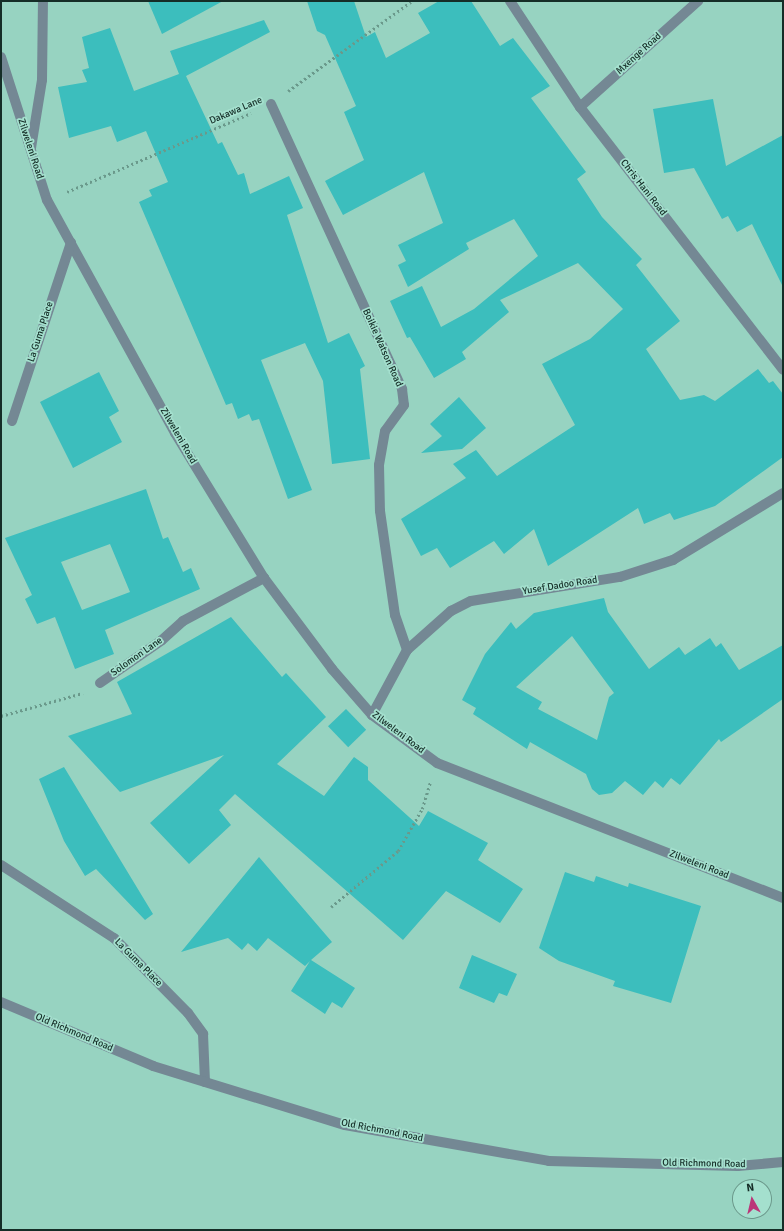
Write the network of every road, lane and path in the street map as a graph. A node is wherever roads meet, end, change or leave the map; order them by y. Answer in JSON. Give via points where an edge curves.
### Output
{"nodes":[{"id":1,"x":43,"y":1,"type":"edge"},
{"id":2,"x":412,"y":1,"type":"edge"},
{"id":3,"x":510,"y":1,"type":"edge"},
{"id":4,"x":698,"y":1,"type":"edge"},
{"id":5,"x":1,"y":57,"type":"edge"},
{"id":6,"x":271,"y":104,"type":"junction"},
{"id":7,"x":580,"y":106,"type":"junction"},
{"id":8,"x":31,"y":150,"type":"junction"},
{"id":9,"x":47,"y":200,"type":"junction"},
{"id":10,"x":71,"y":243,"type":"junction"},
{"id":11,"x":783,"y":370,"type":"edge"},
{"id":12,"x":12,"y":421,"type":"dead end"},
{"id":13,"x":783,"y":493,"type":"edge"},
{"id":14,"x":264,"y":578,"type":"junction"},
{"id":15,"x":406,"y":650,"type":"junction"},
{"id":16,"x":100,"y":683,"type":"joint"},
{"id":17,"x":372,"y":715,"type":"junction"},
{"id":18,"x":1,"y":716,"type":"edge"},
{"id":19,"x":437,"y":763,"type":"junction"},
{"id":20,"x":1,"y":865,"type":"edge"},
{"id":21,"x":783,"y":898,"type":"edge"},
{"id":22,"x":331,"y":907,"type":"dead end"},
{"id":23,"x":1,"y":1002,"type":"edge"},
{"id":24,"x":205,"y":1082,"type":"junction"},
{"id":25,"x":783,"y":1162,"type":"edge"}],
"edges":[{"from":1,"to":8,"type":"street","via":[[42,80]]},
{"from":2,"to":6,"type":"path","name":"Dakawa Lane"},
{"from":3,"to":7,"type":"street","name":"Chris Hani Road"},
{"from":4,"to":7,"type":"street","name":"Mxenge Road"},
{"from":5,"to":8,"type":"street","name":"Zilweleni Road"},
{"from":6,"to":9,"type":"path","name":"Dakawa Lane"},
{"from":6,"to":15,"type":"street","name":"Boikie Watson Road","via":[[402,389],[404,405],[385,432],[379,465],[380,510],[395,615]]},
{"from":7,"to":11,"type":"street","name":"Chris Hani Road"},
{"from":8,"to":9,"type":"street","name":"Zilweleni Road"},
{"from":9,"to":10,"type":"street","name":"Zilweleni Road"},
{"from":10,"to":12,"type":"street","name":"La Guma Place"},
{"from":10,"to":14,"type":"street","name":"Zilweleni Road","via":[[175,433]]},
{"from":13,"to":15,"type":"street","name":"Yusef Dadoo Road","via":[[673,560],[620,577],[471,601],[450,611]]},
{"from":14,"to":16,"type":"street","name":"Solomon Lane","via":[[183,621],[162,640]]},
{"from":14,"to":17,"type":"street","name":"Zilweleni Road","via":[[332,669]]},
{"from":15,"to":17,"type":"street","name":"Yusef Dadoo Road"},
{"from":16,"to":18,"type":"path","name":"Solomon Lane","via":[[92,690]]},
{"from":17,"to":19,"type":"street","name":"Zilweleni Road"},
{"from":19,"to":21,"type":"street","name":"Zilweleni Road"},
{"from":19,"to":22,"type":"path","via":[[422,809],[398,851]]},
{"from":20,"to":24,"type":"street","name":"La Guma Place","via":[[114,938],[188,1013],[203,1034]]},
{"from":23,"to":24,"type":"street","name":"Old Richmond Road","via":[[153,1066]]},
{"from":24,"to":25,"type":"street","name":"Old Richmond Road","via":[[345,1125],[549,1161],[738,1166]]}]}
